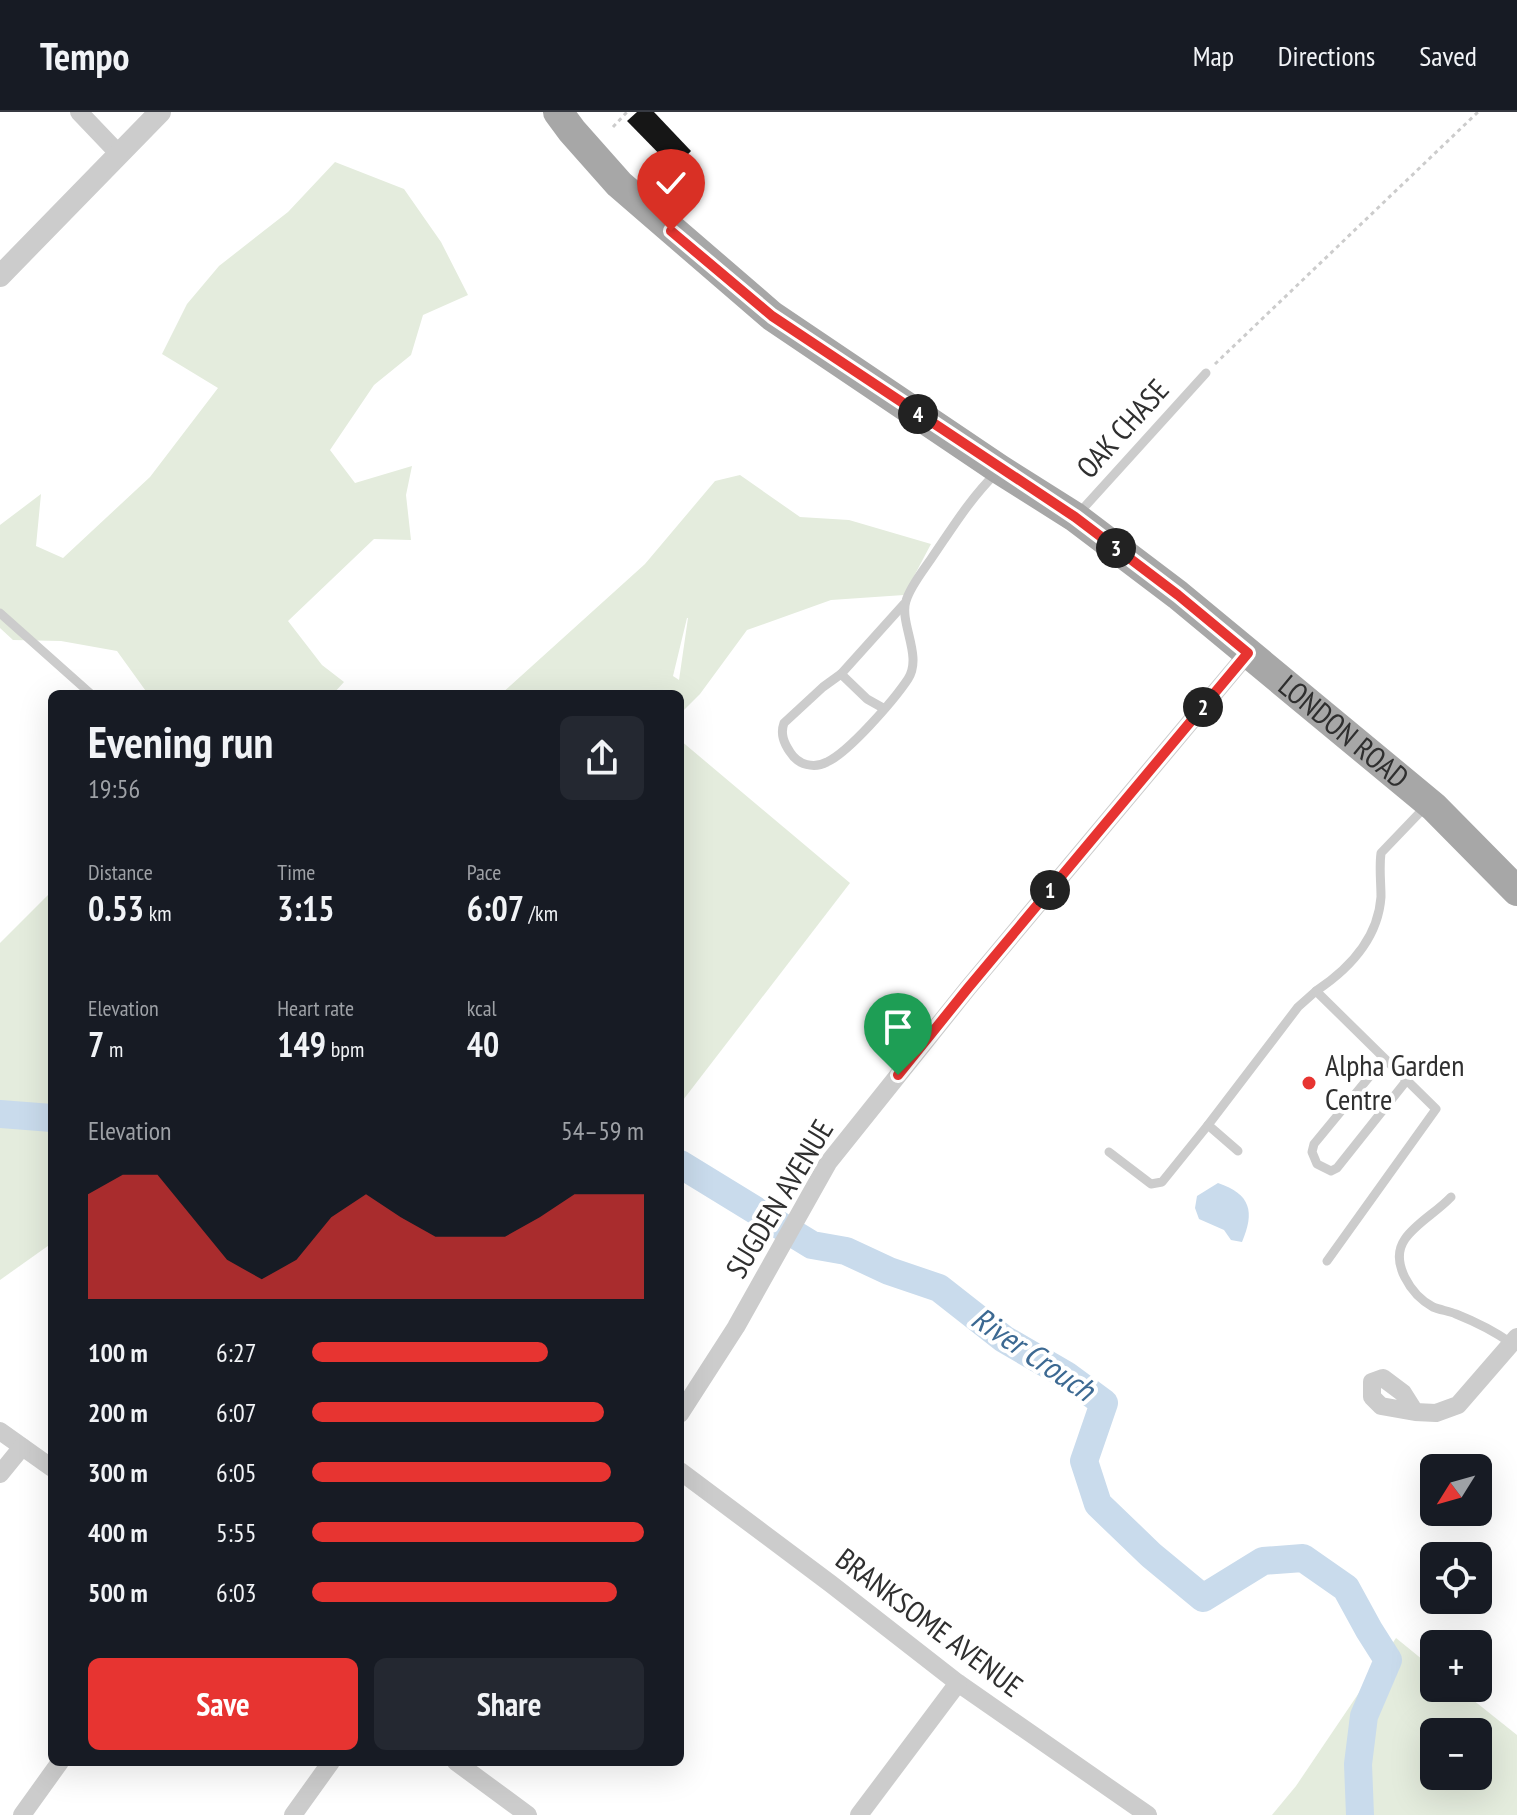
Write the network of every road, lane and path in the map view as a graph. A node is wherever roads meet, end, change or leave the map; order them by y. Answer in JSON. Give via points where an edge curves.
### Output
{"nodes":[{"id":1,"x":79,"y":112,"type":"edge"},
{"id":2,"x":160,"y":112,"type":"edge"},
{"id":3,"x":558,"y":112,"type":"edge"},
{"id":4,"x":627,"y":112,"type":"edge"},
{"id":5,"x":1478,"y":112,"type":"edge"},
{"id":6,"x":613,"y":127,"type":"dead end"},
{"id":7,"x":120,"y":155,"type":"junction"},
{"id":8,"x":0,"y":276,"type":"edge"},
{"id":9,"x":1206,"y":373,"type":"joint"},
{"id":10,"x":999,"y":469,"type":"junction"},
{"id":11,"x":1075,"y":517,"type":"junction"},
{"id":12,"x":904,"y":604,"type":"junction"},
{"id":13,"x":0,"y":613,"type":"edge"},
{"id":14,"x":1248,"y":653,"type":"junction"},
{"id":15,"x":841,"y":674,"type":"junction"},
{"id":16,"x":87,"y":690,"type":"edge"},
{"id":17,"x":883,"y":708,"type":"junction"},
{"id":18,"x":1429,"y":803,"type":"junction"},
{"id":19,"x":1517,"y":891,"type":"edge"},
{"id":20,"x":1316,"y":991,"type":"junction"},
{"id":21,"x":1384,"y":1059,"type":"junction"},
{"id":22,"x":1407,"y":1080,"type":"junction"},
{"id":23,"x":1208,"y":1125,"type":"junction"},
{"id":24,"x":1238,"y":1151,"type":"dead end"},
{"id":25,"x":1109,"y":1152,"type":"dead end"},
{"id":26,"x":1451,"y":1197,"type":"dead end"},
{"id":27,"x":1327,"y":1261,"type":"dead end"},
{"id":28,"x":1514,"y":1340,"type":"edge"},
{"id":29,"x":684,"y":1408,"type":"edge"},
{"id":30,"x":1415,"y":1412,"type":"dead end"},
{"id":31,"x":0,"y":1431,"type":"edge"},
{"id":32,"x":22,"y":1447,"type":"junction"},
{"id":33,"x":48,"y":1465,"type":"edge"},
{"id":34,"x":0,"y":1474,"type":"edge"},
{"id":35,"x":684,"y":1474,"type":"edge"},
{"id":36,"x":958,"y":1683,"type":"junction"},
{"id":37,"x":57,"y":1766,"type":"edge"},
{"id":38,"x":328,"y":1766,"type":"edge"},
{"id":39,"x":461,"y":1766,"type":"edge"},
{"id":40,"x":22,"y":1815,"type":"edge"},
{"id":41,"x":293,"y":1815,"type":"edge"},
{"id":42,"x":528,"y":1815,"type":"edge"},
{"id":43,"x":859,"y":1815,"type":"edge"},
{"id":44,"x":1148,"y":1815,"type":"edge"}],
"edges":[{"from":1,"to":7,"type":"street"},
{"from":2,"to":7,"type":"street"},
{"from":3,"to":10,"type":"main road","name":"LONDON ROAD","via":[[619,184],[772,316]]},
{"from":4,"to":6,"type":"path"},
{"from":5,"to":9,"type":"path"},
{"from":7,"to":8,"type":"street"},
{"from":9,"to":11,"type":"lane","name":"OAK CHASE"},
{"from":10,"to":11,"type":"main road","name":"LONDON ROAD"},
{"from":10,"to":12,"type":"lane","via":[[971,498]]},
{"from":11,"to":14,"type":"main road","name":"LONDON ROAD"},
{"from":12,"to":15,"type":"lane"},
{"from":12,"to":17,"type":"lane","via":[[911,673]]},
{"from":13,"to":16,"type":"lane"},
{"from":14,"to":18,"type":"main road","name":"LONDON ROAD"},
{"from":14,"to":29,"type":"street","name":"SUGDEN AVENUE","via":[[828,1163]]},
{"from":15,"to":17,"type":"lane"},
{"from":15,"to":17,"type":"lane","via":[[784,723],[784,741],[792,756],[816,766],[829,762]]},
{"from":18,"to":19,"type":"main road","name":"LONDON ROAD"},
{"from":18,"to":20,"type":"lane","via":[[1381,853],[1381,897],[1371,937],[1348,967]]},
{"from":20,"to":21,"type":"lane"},
{"from":20,"to":23,"type":"lane"},
{"from":21,"to":22,"type":"lane"},
{"from":21,"to":22,"type":"lane","via":[[1314,1144],[1317,1164],[1331,1171],[1337,1168]]},
{"from":22,"to":27,"type":"lane","via":[[1436,1109]]},
{"from":23,"to":24,"type":"lane"},
{"from":23,"to":25,"type":"lane","via":[[1162,1182],[1151,1184]]},
{"from":26,"to":28,"type":"lane","via":[[1402,1243],[1402,1272],[1409,1286],[1434,1308]]},
{"from":28,"to":30,"type":"street","via":[[1458,1405],[1436,1413]]},
{"from":31,"to":32,"type":"street"},
{"from":32,"to":33,"type":"street"},
{"from":32,"to":34,"type":"street"},
{"from":35,"to":36,"type":"street","name":"BRANKSOME AVENUE"},
{"from":36,"to":43,"type":"street"},
{"from":36,"to":44,"type":"street","name":"BRANKSOME AVENUE"},
{"from":37,"to":40,"type":"street"},
{"from":38,"to":41,"type":"street"},
{"from":39,"to":42,"type":"street"}]}
